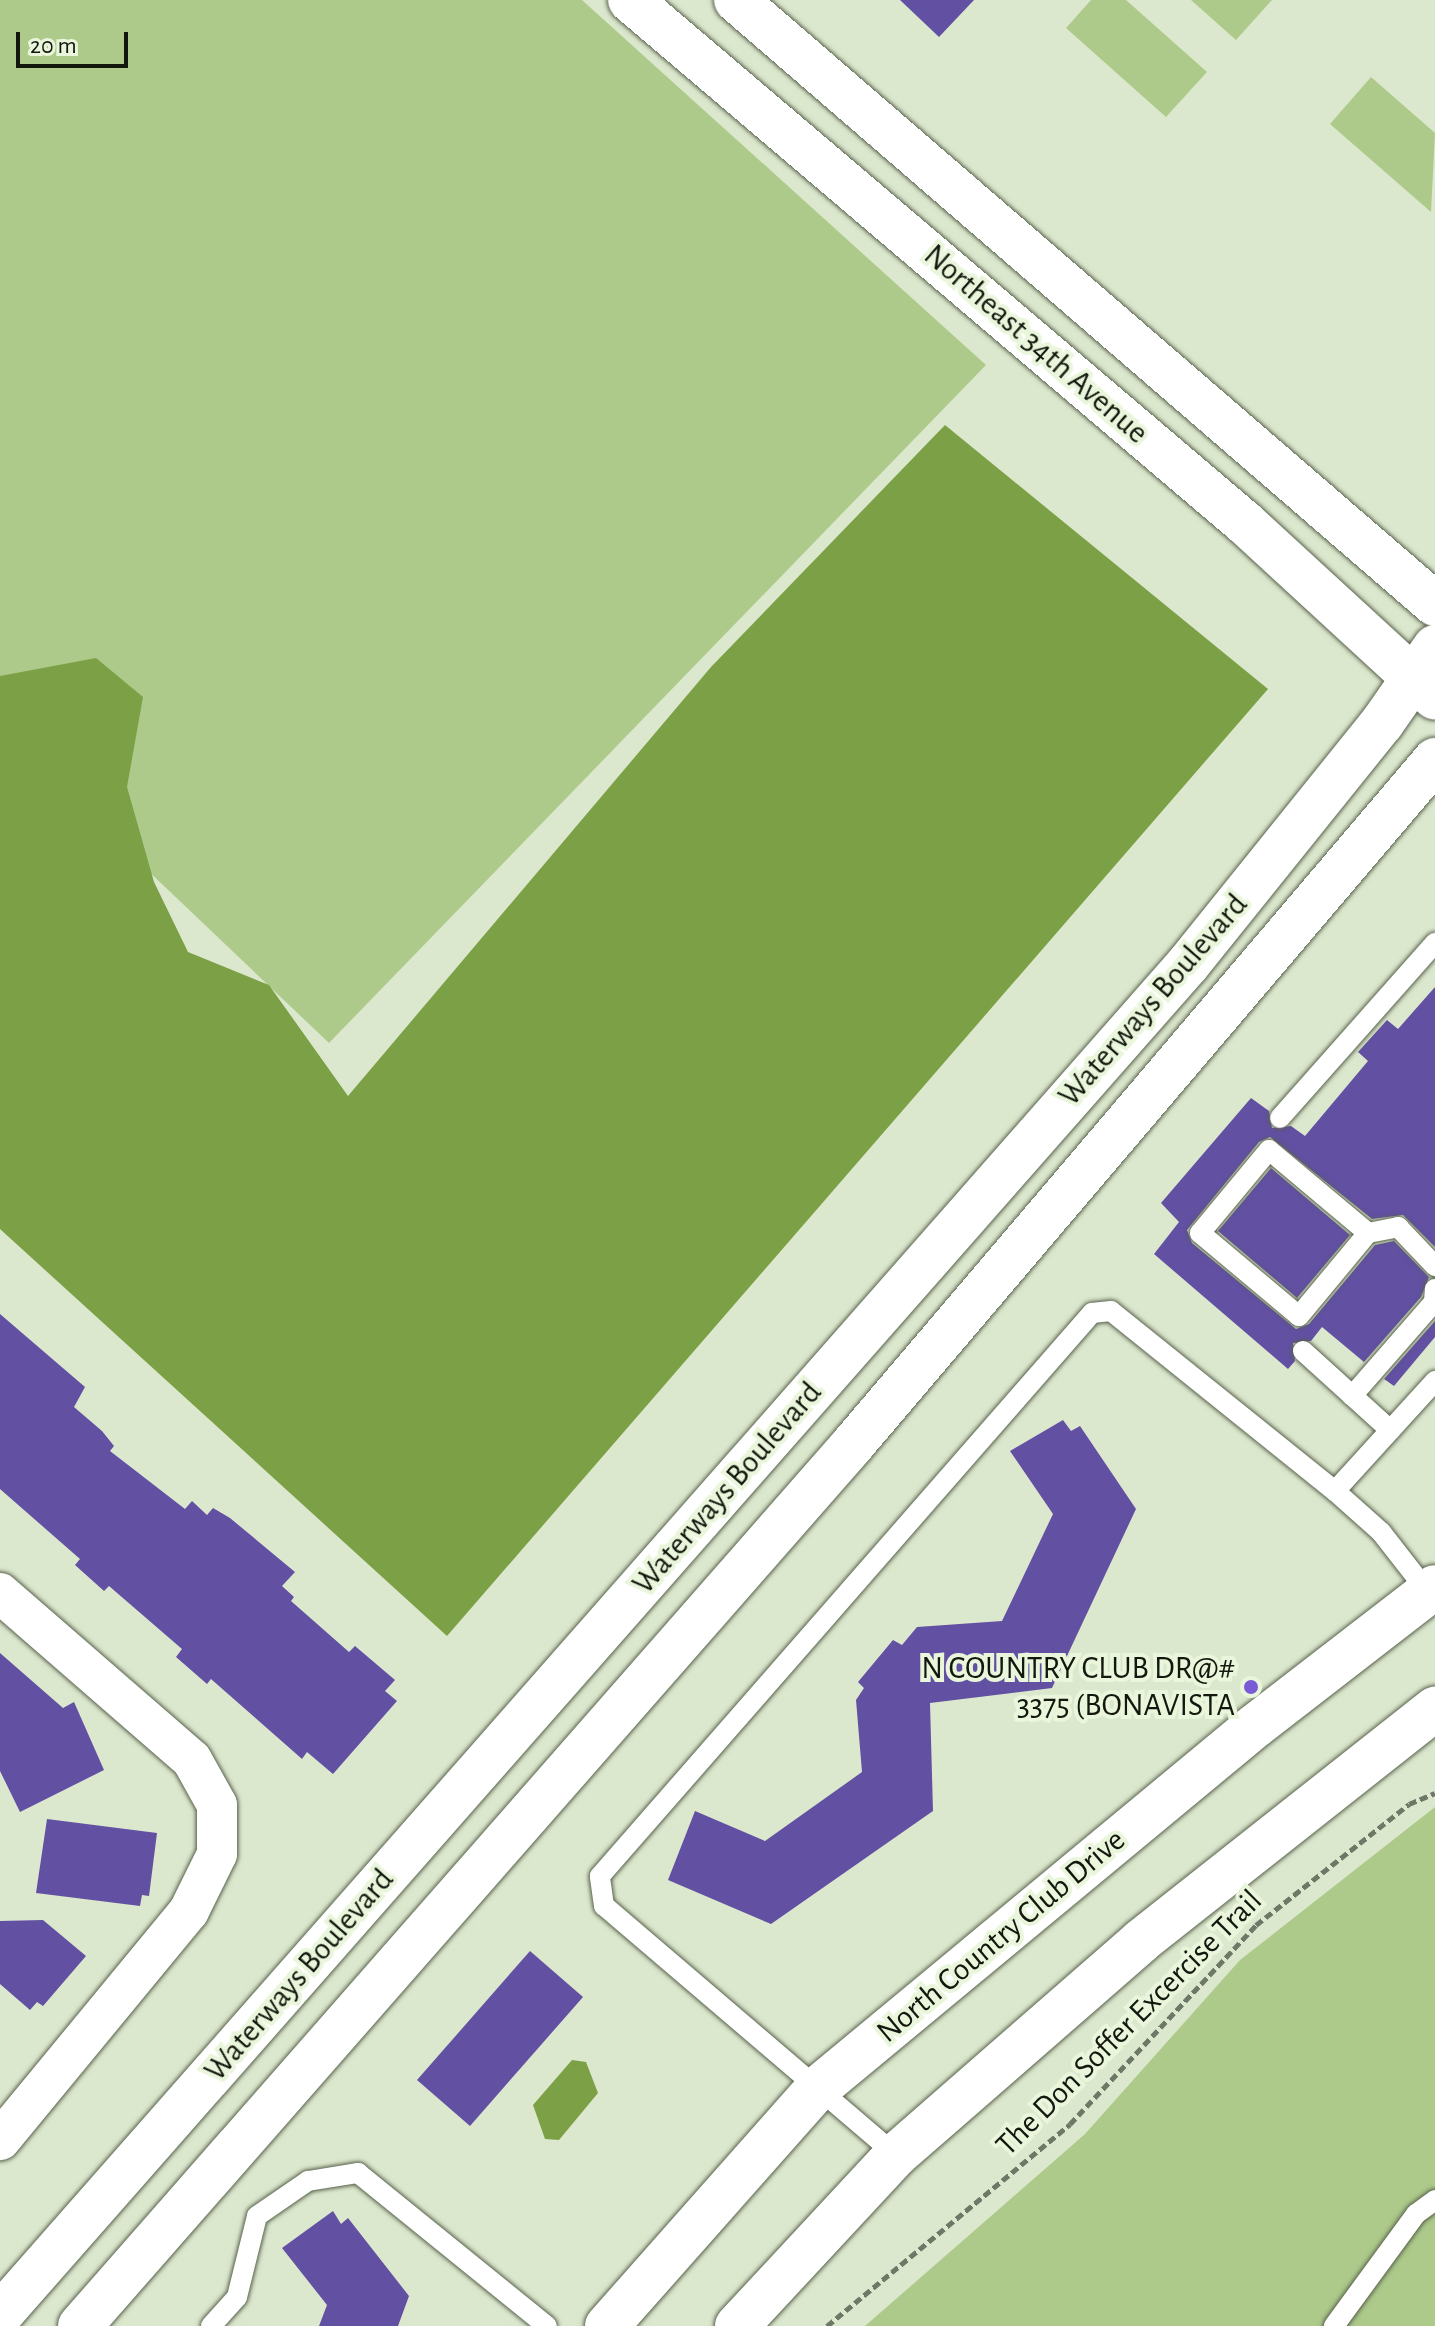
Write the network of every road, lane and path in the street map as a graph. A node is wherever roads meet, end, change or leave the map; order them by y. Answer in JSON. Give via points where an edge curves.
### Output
{"nodes":[{"id":1,"x":630,"y":0,"type":"edge"},
{"id":2,"x":736,"y":0,"type":"edge"},
{"id":3,"x":1435,"y":604,"type":"edge"},
{"id":4,"x":1428,"y":674,"type":"edge"},
{"id":5,"x":1435,"y":760,"type":"edge"},
{"id":6,"x":1435,"y":943,"type":"edge"},
{"id":7,"x":1280,"y":1118,"type":"dead end"},
{"id":8,"x":1368,"y":1233,"type":"junction"},
{"id":9,"x":1435,"y":1266,"type":"edge"},
{"id":10,"x":1435,"y":1289,"type":"edge"},
{"id":11,"x":1303,"y":1351,"type":"dead end"},
{"id":12,"x":1435,"y":1381,"type":"edge"},
{"id":13,"x":1352,"y":1396,"type":"junction"},
{"id":14,"x":1390,"y":1430,"type":"junction"},
{"id":15,"x":1335,"y":1491,"type":"junction"},
{"id":16,"x":0,"y":1593,"type":"edge"},
{"id":17,"x":1433,"y":1594,"type":"edge"},
{"id":18,"x":1435,"y":1709,"type":"edge"},
{"id":19,"x":1435,"y":1793,"type":"edge"},
{"id":20,"x":817,"y":2089,"type":"junction"},
{"id":21,"x":0,"y":2140,"type":"edge"},
{"id":22,"x":896,"y":2155,"type":"junction"},
{"id":23,"x":1435,"y":2200,"type":"edge"},
{"id":24,"x":0,"y":2315,"type":"edge"},
{"id":25,"x":80,"y":2326,"type":"edge"},
{"id":26,"x":211,"y":2326,"type":"edge"},
{"id":27,"x":547,"y":2326,"type":"edge"},
{"id":28,"x":607,"y":2326,"type":"edge"},
{"id":29,"x":737,"y":2326,"type":"edge"},
{"id":30,"x":827,"y":2326,"type":"edge"},
{"id":31,"x":1334,"y":2326,"type":"edge"}],
"edges":[{"from":1,"to":4,"type":"street","name":"Northeast 34th Avenue"},
{"from":2,"to":3,"type":"street","name":"Northeast 34th Avenue"},
{"from":4,"to":24,"type":"street","name":"Waterways Boulevard","via":[[1189,963]]},
{"from":5,"to":25,"type":"street","name":"Waterways Boulevard","via":[[854,1443]]},
{"from":6,"to":7,"type":"lane"},
{"from":8,"to":8,"type":"lane","via":[[1299,1316],[1200,1233],[1269,1150]]},
{"from":8,"to":9,"type":"lane","via":[[1398,1227]]},
{"from":10,"to":13,"type":"lane","via":[[1434,1302]]},
{"from":11,"to":13,"type":"lane"},
{"from":12,"to":14,"type":"lane"},
{"from":13,"to":14,"type":"lane"},
{"from":14,"to":15,"type":"lane"},
{"from":15,"to":17,"type":"lane","via":[[1381,1532]]},
{"from":15,"to":20,"type":"lane","via":[[1111,1311],[1092,1313],[610,1864],[600,1876],[604,1906]]},
{"from":16,"to":21,"type":"street","via":[[192,1760],[217,1805],[217,1854],[189,1911]]},
{"from":17,"to":20,"type":"street","name":"North Country Club Drive","via":[[1255,1726]]},
{"from":18,"to":22,"type":"street","via":[[1141,1941]]},
{"from":19,"to":30,"type":"path","name":"The Don Soffer Excercise Trail","via":[[1409,1804],[1256,1925],[1070,2124]]},
{"from":20,"to":22,"type":"lane"},
{"from":20,"to":28,"type":"street","name":"North Country Club Drive"},
{"from":22,"to":29,"type":"street"},
{"from":23,"to":31,"type":"lane","via":[[1416,2214]]},
{"from":26,"to":27,"type":"lane","via":[[237,2297],[257,2216],[308,2181],[358,2173]]}]}
